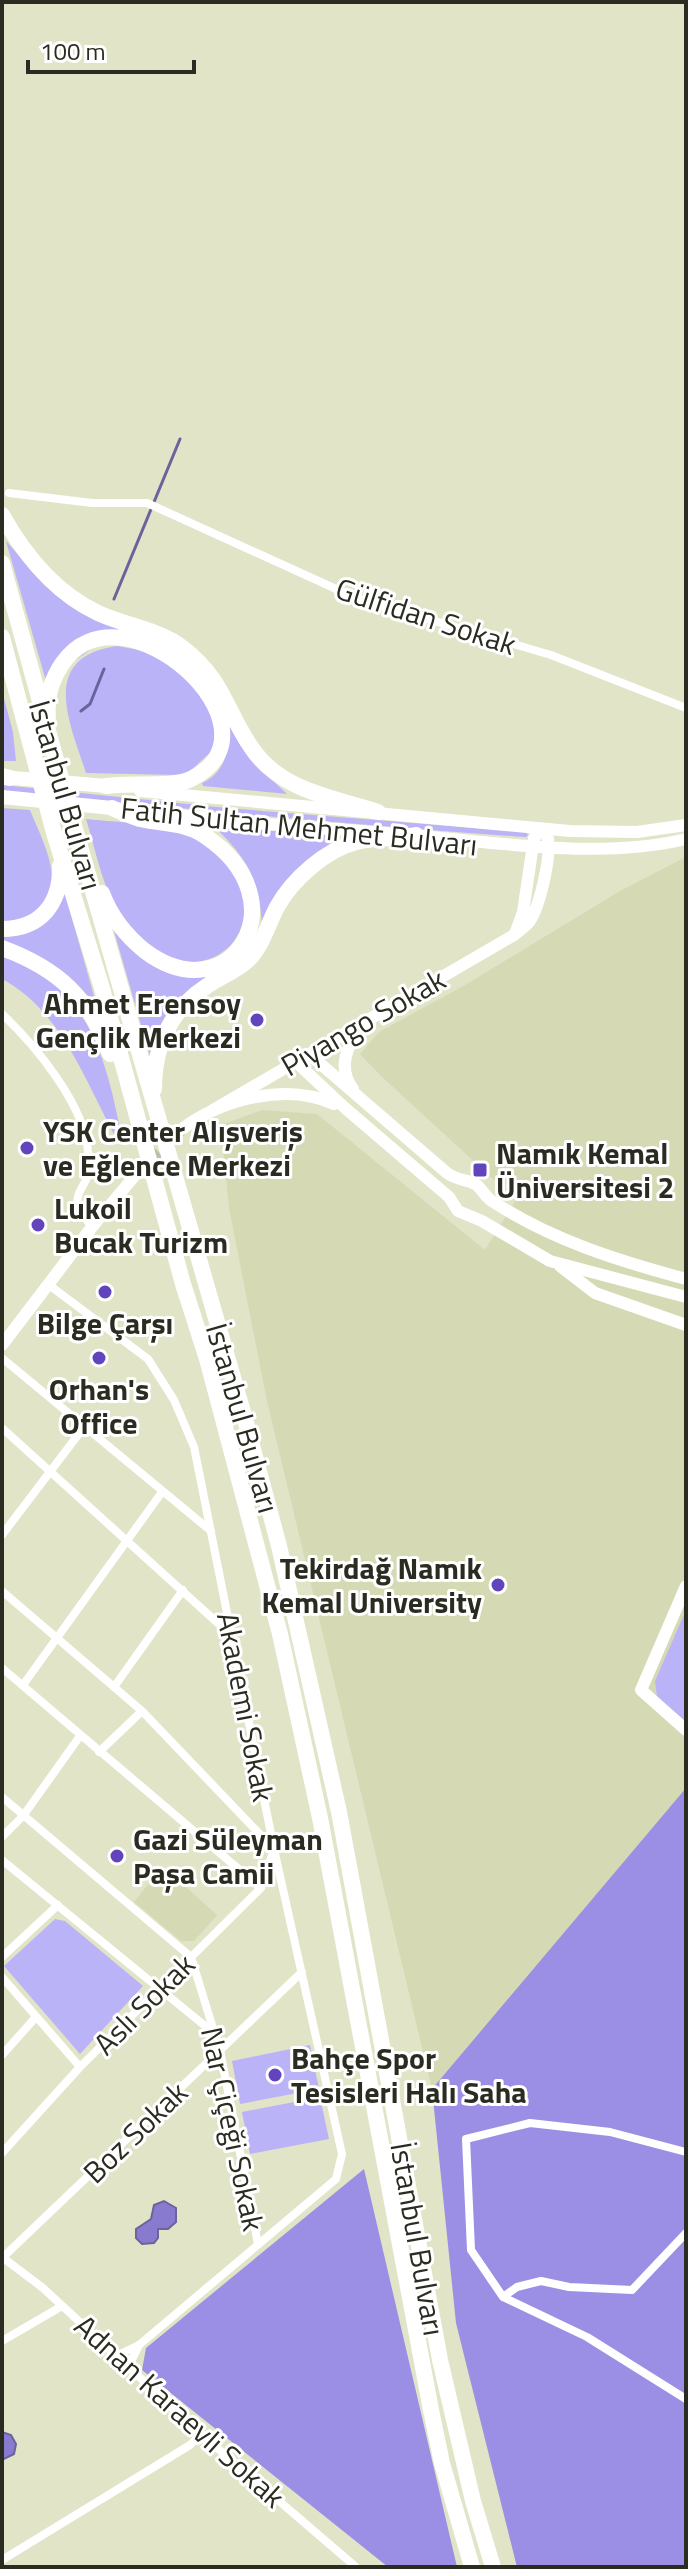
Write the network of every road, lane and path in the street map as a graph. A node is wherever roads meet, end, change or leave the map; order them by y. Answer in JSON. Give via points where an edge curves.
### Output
{"nodes":[{"id":1,"x":9,"y":493,"type":"dead end"},
{"id":2,"x":2,"y":515,"type":"edge"},
{"id":3,"x":2,"y":563,"type":"edge"},
{"id":4,"x":2,"y":637,"type":"edge"},
{"id":5,"x":2,"y":675,"type":"edge"},
{"id":6,"x":686,"y":708,"type":"edge"},
{"id":7,"x":50,"y":741,"type":"junction"},
{"id":8,"x":30,"y":747,"type":"junction"},
{"id":9,"x":5,"y":777,"type":"edge"},
{"id":10,"x":106,"y":786,"type":"junction"},
{"id":11,"x":2,"y":797,"type":"edge"},
{"id":12,"x":112,"y":808,"type":"junction"},
{"id":13,"x":378,"y":812,"type":"junction"},
{"id":14,"x":686,"y":825,"type":"edge"},
{"id":15,"x":75,"y":829,"type":"junction"},
{"id":16,"x":543,"y":829,"type":"junction"},
{"id":17,"x":54,"y":833,"type":"junction"},
{"id":18,"x":416,"y":835,"type":"junction"},
{"id":19,"x":686,"y":839,"type":"edge"},
{"id":20,"x":533,"y":846,"type":"junction"},
{"id":21,"x":549,"y":847,"type":"junction"},
{"id":22,"x":2,"y":929,"type":"edge"},
{"id":23,"x":514,"y":935,"type":"junction"},
{"id":24,"x":2,"y":948,"type":"edge"},
{"id":25,"x":2,"y":1014,"type":"edge"},
{"id":26,"x":366,"y":1021,"type":"junction"},
{"id":27,"x":309,"y":1054,"type":"junction"},
{"id":28,"x":295,"y":1061,"type":"junction"},
{"id":29,"x":363,"y":1101,"type":"junction"},
{"id":30,"x":345,"y":1108,"type":"junction"},
{"id":31,"x":213,"y":1110,"type":"junction"},
{"id":32,"x":138,"y":1123,"type":"junction"},
{"id":33,"x":158,"y":1123,"type":"junction"},
{"id":34,"x":182,"y":1129,"type":"tunnel mouth"},
{"id":35,"x":137,"y":1173,"type":"tunnel mouth"},
{"id":36,"x":459,"y":1181,"type":"junction"},
{"id":37,"x":484,"y":1195,"type":"junction"},
{"id":38,"x":449,"y":1197,"type":"junction"},
{"id":39,"x":468,"y":1214,"type":"junction"},
{"id":40,"x":92,"y":1227,"type":"junction"},
{"id":41,"x":565,"y":1240,"type":"junction"},
{"id":42,"x":557,"y":1264,"type":"junction"},
{"id":43,"x":686,"y":1279,"type":"edge"},
{"id":44,"x":49,"y":1285,"type":"junction"},
{"id":45,"x":686,"y":1297,"type":"edge"},
{"id":46,"x":686,"y":1325,"type":"edge"},
{"id":47,"x":2,"y":1345,"type":"edge"},
{"id":48,"x":2,"y":1358,"type":"edge"},
{"id":49,"x":84,"y":1427,"type":"junction"},
{"id":50,"x":2,"y":1428,"type":"edge"},
{"id":51,"x":50,"y":1469,"type":"junction"},
{"id":52,"x":162,"y":1492,"type":"junction"},
{"id":53,"x":211,"y":1531,"type":"junction"},
{"id":54,"x":2,"y":1535,"type":"edge"},
{"id":55,"x":126,"y":1541,"type":"junction"},
{"id":56,"x":686,"y":1586,"type":"edge"},
{"id":57,"x":183,"y":1590,"type":"junction"},
{"id":58,"x":2,"y":1591,"type":"edge"},
{"id":59,"x":232,"y":1636,"type":"junction"},
{"id":60,"x":56,"y":1637,"type":"junction"},
{"id":61,"x":2,"y":1668,"type":"edge"},
{"id":62,"x":23,"y":1685,"type":"junction"},
{"id":63,"x":114,"y":1687,"type":"junction"},
{"id":64,"x":142,"y":1711,"type":"junction"},
{"id":65,"x":686,"y":1730,"type":"edge"},
{"id":66,"x":80,"y":1736,"type":"junction"},
{"id":67,"x":99,"y":1752,"type":"junction"},
{"id":68,"x":2,"y":1797,"type":"edge"},
{"id":69,"x":23,"y":1816,"type":"junction"},
{"id":70,"x":2,"y":1837,"type":"edge"},
{"id":71,"x":274,"y":1849,"type":"junction"},
{"id":72,"x":2,"y":1860,"type":"edge"},
{"id":73,"x":261,"y":1888,"type":"junction"},
{"id":74,"x":58,"y":1905,"type":"junction"},
{"id":75,"x":2,"y":1957,"type":"edge"},
{"id":76,"x":191,"y":1957,"type":"junction"},
{"id":77,"x":302,"y":1972,"type":"junction"},
{"id":78,"x":2,"y":1977,"type":"edge"},
{"id":79,"x":158,"y":1988,"type":"junction"},
{"id":80,"x":36,"y":2017,"type":"junction"},
{"id":81,"x":216,"y":2035,"type":"junction"},
{"id":82,"x":220,"y":2051,"type":"junction"},
{"id":83,"x":2,"y":2055,"type":"edge"},
{"id":84,"x":80,"y":2067,"type":"junction"},
{"id":85,"x":686,"y":2152,"type":"edge"},
{"id":86,"x":2,"y":2153,"type":"edge"},
{"id":87,"x":686,"y":2233,"type":"edge"},
{"id":88,"x":258,"y":2244,"type":"junction"},
{"id":89,"x":2,"y":2258,"type":"edge"},
{"id":90,"x":503,"y":2297,"type":"junction"},
{"id":91,"x":62,"y":2306,"type":"junction"},
{"id":92,"x":2,"y":2341,"type":"edge"},
{"id":93,"x":139,"y":2345,"type":"junction"},
{"id":94,"x":116,"y":2356,"type":"junction"},
{"id":95,"x":128,"y":2368,"type":"junction"},
{"id":96,"x":686,"y":2399,"type":"edge"},
{"id":97,"x":201,"y":2434,"type":"junction"},
{"id":98,"x":2,"y":2560,"type":"edge"},
{"id":99,"x":356,"y":2567,"type":"edge"},
{"id":100,"x":472,"y":2567,"type":"edge"},
{"id":101,"x":493,"y":2567,"type":"edge"}],
"edges":[{"from":1,"to":6,"type":"street","name":"Gülfidan Sokak","via":[[92,503],[137,501],[356,598],[551,655]]},
{"from":2,"to":13,"type":"highway","via":[[54,585],[99,613],[158,634],[190,654],[220,687],[251,748],[269,768],[314,794]]},
{"from":3,"to":7,"type":"highway","name":"İstanbul Bulvarı"},
{"from":4,"to":8,"type":"highway","name":"İstanbul Bulvarı"},
{"from":5,"to":8,"type":"highway"},
{"from":7,"to":10,"type":"highway","via":[[47,710],[53,682],[79,648],[104,638],[135,641],[183,666],[207,693],[221,720],[222,741],[213,761],[185,782]]},
{"from":7,"to":15,"type":"highway","name":"İstanbul Bulvarı"},
{"from":8,"to":17,"type":"highway","name":"İstanbul Bulvarı"},
{"from":9,"to":10,"type":"main road","name":"Fatih Sultan Mehmet Bulvarı"},
{"from":10,"to":13,"type":"main road","name":"Fatih Sultan Mehmet Bulvarı"},
{"from":11,"to":12,"type":"main road","name":"Fatih Sultan Mehmet Bulvarı"},
{"from":12,"to":15,"type":"highway","via":[[190,828],[235,864],[252,896],[253,920],[226,961],[187,970],[139,946],[107,907]]},
{"from":12,"to":18,"type":"main road","name":"Fatih Sultan Mehmet Bulvarı"},
{"from":13,"to":16,"type":"main road","name":"Fatih Sultan Mehmet Bulvarı"},
{"from":14,"to":16,"type":"main road","name":"Fatih Sultan Mehmet Bulvarı","via":[[637,832]]},
{"from":15,"to":33,"type":"highway","name":"İstanbul Bulvarı"},
{"from":16,"to":20,"type":"main road"},
{"from":16,"to":21,"type":"main road"},
{"from":17,"to":22,"type":"highway","via":[[60,878],[54,901],[37,919]]},
{"from":17,"to":32,"type":"highway","name":"İstanbul Bulvarı"},
{"from":18,"to":20,"type":"main road","name":"Fatih Sultan Mehmet Bulvarı"},
{"from":18,"to":33,"type":"highway","via":[[357,842],[322,859],[292,886],[251,957],[183,1005],[164,1033],[155,1066]]},
{"from":19,"to":21,"type":"main road","name":"Fatih Sultan Mehmet Bulvarı","via":[[635,846]]},
{"from":20,"to":21,"type":"main road","name":"Fatih Sultan Mehmet Bulvarı"},
{"from":20,"to":23,"type":"main road"},
{"from":21,"to":23,"type":"main road","name":"Piyango Sokak","via":[[535,910]]},
{"from":23,"to":26,"type":"main road","name":"Piyango Sokak"},
{"from":24,"to":32,"type":"highway","via":[[54,974],[90,1009]]},
{"from":25,"to":40,"type":"street","via":[[44,1058],[82,1128],[89,1151],[88,1176],[78,1202]]},
{"from":26,"to":27,"type":"main road","name":"Piyango Sokak"},
{"from":26,"to":29,"type":"main road","via":[[349,1047],[344,1068]]},
{"from":27,"to":28,"type":"main road","name":"Piyango Sokak"},
{"from":27,"to":29,"type":"main road"},
{"from":28,"to":30,"type":"main road"},
{"from":28,"to":31,"type":"main road","name":"Piyango Sokak"},
{"from":29,"to":36,"type":"main road"},
{"from":30,"to":31,"type":"main road","via":[[294,1094]]},
{"from":30,"to":38,"type":"main road"},
{"from":31,"to":34,"type":"main road","name":"Piyango Sokak"},
{"from":32,"to":100,"type":"highway","name":"İstanbul Bulvarı","via":[[280,1634],[320,1818],[431,2410]]},
{"from":33,"to":101,"type":"highway","name":"İstanbul Bulvarı","via":[[249,1433],[306,1659],[391,2083],[418,2256]]},
{"from":35,"to":40,"type":"main road"},
{"from":36,"to":37,"type":"main road","via":[[474,1183]]},
{"from":36,"to":38,"type":"main road"},
{"from":37,"to":39,"type":"main road","via":[[481,1207]]},
{"from":37,"to":41,"type":"main road"},
{"from":38,"to":39,"type":"main road","via":[[458,1211]]},
{"from":39,"to":42,"type":"main road"},
{"from":40,"to":44,"type":"main road"},
{"from":41,"to":42,"type":"main road"},
{"from":41,"to":43,"type":"main road"},
{"from":42,"to":45,"type":"main road"},
{"from":42,"to":46,"type":"main road","via":[[595,1293]]},
{"from":44,"to":47,"type":"main road"},
{"from":44,"to":53,"type":"street","name":"Akademi Sokak","via":[[143,1355],[162,1379],[194,1447]]},
{"from":48,"to":49,"type":"street"},
{"from":49,"to":51,"type":"street"},
{"from":49,"to":52,"type":"street"},
{"from":50,"to":51,"type":"street"},
{"from":51,"to":54,"type":"street"},
{"from":51,"to":55,"type":"street"},
{"from":52,"to":53,"type":"street"},
{"from":52,"to":55,"type":"street"},
{"from":53,"to":59,"type":"street","name":"Akademi Sokak"},
{"from":55,"to":57,"type":"street"},
{"from":55,"to":60,"type":"street"},
{"from":56,"to":65,"type":"main road","via":[[641,1690]]},
{"from":57,"to":59,"type":"street"},
{"from":57,"to":63,"type":"street"},
{"from":58,"to":60,"type":"street"},
{"from":59,"to":71,"type":"street","name":"Akademi Sokak"},
{"from":60,"to":62,"type":"street"},
{"from":60,"to":63,"type":"street"},
{"from":61,"to":62,"type":"street"},
{"from":62,"to":66,"type":"street"},
{"from":63,"to":64,"type":"street"},
{"from":64,"to":67,"type":"street"},
{"from":64,"to":71,"type":"street"},
{"from":66,"to":67,"type":"street"},
{"from":66,"to":69,"type":"street"},
{"from":67,"to":73,"type":"street"},
{"from":68,"to":69,"type":"street"},
{"from":69,"to":70,"type":"street"},
{"from":69,"to":76,"type":"street"},
{"from":71,"to":73,"type":"street","name":"Aslı Sokak"},
{"from":71,"to":77,"type":"street","name":"Akademi Sokak"},
{"from":72,"to":74,"type":"street"},
{"from":73,"to":76,"type":"street","name":"Aslı Sokak"},
{"from":74,"to":75,"type":"street"},
{"from":74,"to":79,"type":"street"},
{"from":76,"to":79,"type":"street","name":"Aslı Sokak"},
{"from":76,"to":81,"type":"street","name":"Nar Çiçeği Sokak"},
{"from":77,"to":82,"type":"street","name":"Boz Sokak"},
{"from":77,"to":88,"type":"street","name":"Akademi Sokak","via":[[342,2154],[336,2179]]},
{"from":78,"to":80,"type":"street"},
{"from":79,"to":81,"type":"street"},
{"from":79,"to":84,"type":"street","name":"Aslı Sokak"},
{"from":80,"to":83,"type":"street"},
{"from":80,"to":84,"type":"street"},
{"from":81,"to":82,"type":"street","name":"Nar Çiçeği Sokak"},
{"from":82,"to":88,"type":"street","name":"Nar Çiçeği Sokak"},
{"from":82,"to":89,"type":"street","name":"Boz Sokak"},
{"from":84,"to":86,"type":"street","name":"Aslı Sokak"},
{"from":85,"to":90,"type":"street","via":[[610,2132],[530,2123],[466,2139],[471,2250]]},
{"from":87,"to":90,"type":"street","via":[[632,2290],[541,2281]]},
{"from":88,"to":93,"type":"street","name":"Nar Çiçeği Sokak"},
{"from":89,"to":91,"type":"street","name":"Adnan Karaevli Sokak"},
{"from":90,"to":96,"type":"street","via":[[587,2337]]},
{"from":91,"to":92,"type":"street"},
{"from":91,"to":94,"type":"street","name":"Adnan Karaevli Sokak"},
{"from":93,"to":94,"type":"street"},
{"from":93,"to":95,"type":"street"},
{"from":94,"to":95,"type":"street","name":"Adnan Karaevli Sokak"},
{"from":95,"to":97,"type":"street","name":"Adnan Karaevli Sokak"},
{"from":97,"to":98,"type":"street"},
{"from":97,"to":99,"type":"street","name":"Adnan Karaevli Sokak"}]}
